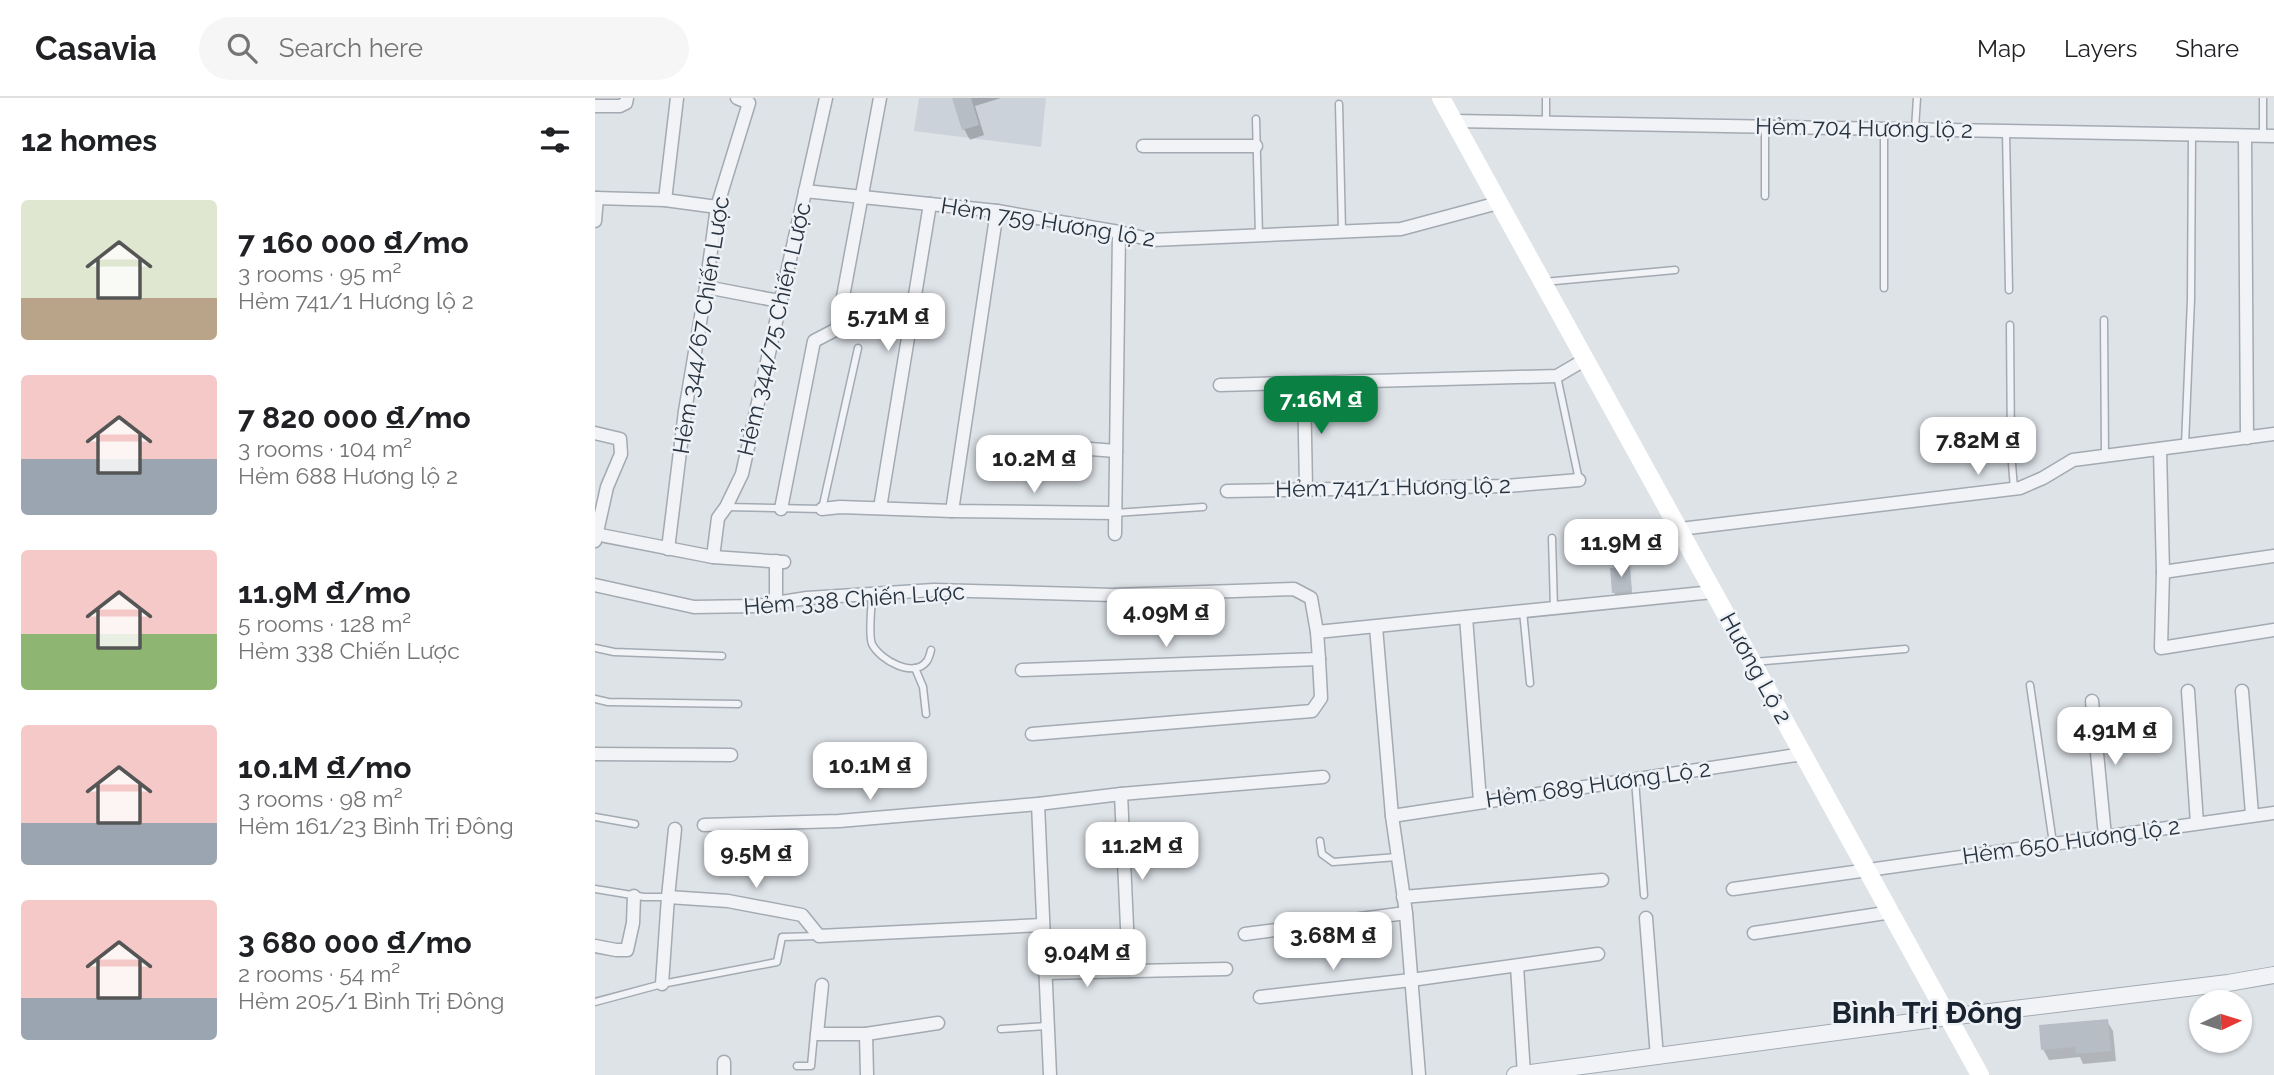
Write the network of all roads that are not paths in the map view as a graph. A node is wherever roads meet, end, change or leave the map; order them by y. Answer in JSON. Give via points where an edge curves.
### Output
{"nodes":[{"id":1,"x":627,"y":98,"type":"edge"},
{"id":2,"x":677,"y":98,"type":"edge"},
{"id":3,"x":826,"y":98,"type":"edge"},
{"id":4,"x":880,"y":98,"type":"edge"},
{"id":5,"x":1441,"y":98,"type":"edge"},
{"id":6,"x":1546,"y":98,"type":"edge"},
{"id":7,"x":1917,"y":98,"type":"edge"},
{"id":8,"x":2263,"y":98,"type":"edge"},
{"id":9,"x":743,"y":101,"type":"edge"},
{"id":10,"x":1339,"y":104,"type":"dead end"},
{"id":11,"x":595,"y":106,"type":"edge"},
{"id":12,"x":1256,"y":119,"type":"dead end"},
{"id":13,"x":1454,"y":121,"type":"junction"},
{"id":14,"x":1546,"y":122,"type":"junction"},
{"id":15,"x":1765,"y":127,"type":"junction"},
{"id":16,"x":1884,"y":129,"type":"junction"},
{"id":17,"x":1915,"y":130,"type":"junction"},
{"id":18,"x":2006,"y":131,"type":"junction"},
{"id":19,"x":2192,"y":135,"type":"junction"},
{"id":20,"x":2245,"y":136,"type":"junction"},
{"id":21,"x":2268,"y":136,"type":"edge"},
{"id":22,"x":1143,"y":146,"type":"dead end"},
{"id":23,"x":1257,"y":146,"type":"junction"},
{"id":24,"x":805,"y":191,"type":"junction"},
{"id":25,"x":862,"y":195,"type":"junction"},
{"id":26,"x":1765,"y":196,"type":"dead end"},
{"id":27,"x":596,"y":198,"type":"edge"},
{"id":28,"x":665,"y":200,"type":"junction"},
{"id":29,"x":1498,"y":203,"type":"junction"},
{"id":30,"x":930,"y":204,"type":"junction"},
{"id":31,"x":717,"y":207,"type":"junction"},
{"id":32,"x":997,"y":211,"type":"junction"},
{"id":33,"x":595,"y":221,"type":"edge"},
{"id":34,"x":1119,"y":232,"type":"junction"},
{"id":35,"x":1342,"y":232,"type":"junction"},
{"id":36,"x":1259,"y":236,"type":"junction"},
{"id":37,"x":1675,"y":270,"type":"dead end"},
{"id":38,"x":1542,"y":282,"type":"junction"},
{"id":39,"x":706,"y":287,"type":"junction"},
{"id":40,"x":1884,"y":288,"type":"dead end"},
{"id":41,"x":2009,"y":290,"type":"dead end"},
{"id":42,"x":779,"y":300,"type":"junction"},
{"id":43,"x":2104,"y":320,"type":"dead end"},
{"id":44,"x":2010,"y":325,"type":"dead end"},
{"id":45,"x":858,"y":348,"type":"dead end"},
{"id":46,"x":1586,"y":359,"type":"junction"},
{"id":47,"x":1557,"y":376,"type":"junction"},
{"id":48,"x":1304,"y":383,"type":"junction"},
{"id":49,"x":1220,"y":385,"type":"dead end"},
{"id":50,"x":595,"y":433,"type":"edge"},
{"id":51,"x":2274,"y":434,"type":"edge"},
{"id":52,"x":2247,"y":438,"type":"junction"},
{"id":53,"x":1011,"y":443,"type":"dead end"},
{"id":54,"x":2185,"y":446,"type":"junction"},
{"id":55,"x":2160,"y":449,"type":"junction"},
{"id":56,"x":1116,"y":451,"type":"junction"},
{"id":57,"x":2105,"y":455,"type":"junction"},
{"id":58,"x":1579,"y":480,"type":"joint"},
{"id":59,"x":601,"y":485,"type":"edge"},
{"id":60,"x":1306,"y":489,"type":"junction"},
{"id":61,"x":2014,"y":489,"type":"junction"},
{"id":62,"x":1227,"y":491,"type":"dead end"},
{"id":63,"x":726,"y":506,"type":"junction"},
{"id":64,"x":1203,"y":507,"type":"dead end"},
{"id":65,"x":880,"y":508,"type":"junction"},
{"id":66,"x":781,"y":509,"type":"junction"},
{"id":67,"x":822,"y":509,"type":"junction"},
{"id":68,"x":952,"y":511,"type":"junction"},
{"id":69,"x":1115,"y":513,"type":"junction"},
{"id":70,"x":1679,"y":530,"type":"junction"},
{"id":71,"x":1115,"y":534,"type":"dead end"},
{"id":72,"x":596,"y":537,"type":"edge"},
{"id":73,"x":1552,"y":538,"type":"dead end"},
{"id":74,"x":668,"y":549,"type":"junction"},
{"id":75,"x":2274,"y":556,"type":"edge"},
{"id":76,"x":713,"y":557,"type":"junction"},
{"id":77,"x":2163,"y":572,"type":"junction"},
{"id":78,"x":595,"y":585,"type":"edge"},
{"id":79,"x":1713,"y":592,"type":"junction"},
{"id":80,"x":872,"y":594,"type":"junction"},
{"id":81,"x":776,"y":603,"type":"junction"},
{"id":82,"x":1555,"y":608,"type":"junction"},
{"id":83,"x":1523,"y":611,"type":"junction"},
{"id":84,"x":1466,"y":617,"type":"junction"},
{"id":85,"x":1376,"y":627,"type":"junction"},
{"id":86,"x":2274,"y":630,"type":"edge"},
{"id":87,"x":1317,"y":632,"type":"junction"},
{"id":88,"x":595,"y":648,"type":"edge"},
{"id":89,"x":1905,"y":649,"type":"dead end"},
{"id":90,"x":931,"y":650,"type":"dead end"},
{"id":91,"x":722,"y":656,"type":"dead end"},
{"id":92,"x":1319,"y":659,"type":"junction"},
{"id":93,"x":1752,"y":662,"type":"junction"},
{"id":94,"x":915,"y":668,"type":"junction"},
{"id":95,"x":1022,"y":670,"type":"dead end"},
{"id":96,"x":1530,"y":683,"type":"dead end"},
{"id":97,"x":2030,"y":685,"type":"dead end"},
{"id":98,"x":2188,"y":691,"type":"dead end"},
{"id":99,"x":2242,"y":691,"type":"dead end"},
{"id":100,"x":595,"y":699,"type":"edge"},
{"id":101,"x":2092,"y":701,"type":"dead end"},
{"id":102,"x":738,"y":705,"type":"dead end"},
{"id":103,"x":926,"y":714,"type":"dead end"},
{"id":104,"x":1032,"y":734,"type":"dead end"},
{"id":105,"x":595,"y":754,"type":"edge"},
{"id":106,"x":1803,"y":754,"type":"junction"},
{"id":107,"x":731,"y":755,"type":"dead end"},
{"id":108,"x":1323,"y":778,"type":"dead end"},
{"id":109,"x":1635,"y":780,"type":"junction"},
{"id":110,"x":1121,"y":794,"type":"junction"},
{"id":111,"x":1480,"y":801,"type":"junction"},
{"id":112,"x":1038,"y":804,"type":"junction"},
{"id":113,"x":2274,"y":813,"type":"edge"},
{"id":114,"x":2252,"y":814,"type":"junction"},
{"id":115,"x":1392,"y":816,"type":"junction"},
{"id":116,"x":595,"y":817,"type":"edge"},
{"id":117,"x":2197,"y":823,"type":"junction"},
{"id":118,"x":635,"y":824,"type":"dead end"},
{"id":119,"x":704,"y":825,"type":"dead end"},
{"id":120,"x":675,"y":829,"type":"dead end"},
{"id":121,"x":2105,"y":836,"type":"junction"},
{"id":122,"x":1320,"y":841,"type":"dead end"},
{"id":123,"x":2053,"y":844,"type":"junction"},
{"id":124,"x":1397,"y":857,"type":"junction"},
{"id":125,"x":1868,"y":869,"type":"junction"},
{"id":126,"x":1602,"y":880,"type":"dead end"},
{"id":127,"x":595,"y":889,"type":"edge"},
{"id":128,"x":1734,"y":889,"type":"dead end"},
{"id":129,"x":634,"y":895,"type":"junction"},
{"id":130,"x":1644,"y":895,"type":"dead end"},
{"id":131,"x":668,"y":897,"type":"junction"},
{"id":132,"x":1403,"y":897,"type":"junction"},
{"id":133,"x":1892,"y":912,"type":"junction"},
{"id":134,"x":1406,"y":913,"type":"junction"},
{"id":135,"x":1646,"y":918,"type":"dead end"},
{"id":136,"x":1042,"y":925,"type":"junction"},
{"id":137,"x":1755,"y":933,"type":"dead end"},
{"id":138,"x":1245,"y":934,"type":"dead end"},
{"id":139,"x":819,"y":936,"type":"junction"},
{"id":140,"x":595,"y":946,"type":"edge"},
{"id":141,"x":1598,"y":954,"type":"dead end"},
{"id":142,"x":1517,"y":966,"type":"junction"},
{"id":143,"x":1226,"y":969,"type":"dead end"},
{"id":144,"x":1129,"y":971,"type":"junction"},
{"id":145,"x":1045,"y":973,"type":"junction"},
{"id":146,"x":2274,"y":975,"type":"edge"},
{"id":147,"x":1411,"y":980,"type":"junction"},
{"id":148,"x":662,"y":984,"type":"junction"},
{"id":149,"x":822,"y":985,"type":"dead end"},
{"id":150,"x":1260,"y":997,"type":"dead end"},
{"id":151,"x":595,"y":1002,"type":"edge"},
{"id":152,"x":1949,"y":1017,"type":"junction"},
{"id":153,"x":938,"y":1023,"type":"dead end"},
{"id":154,"x":1047,"y":1026,"type":"junction"},
{"id":155,"x":1002,"y":1029,"type":"dead end"},
{"id":156,"x":817,"y":1034,"type":"junction"},
{"id":157,"x":866,"y":1034,"type":"junction"},
{"id":158,"x":1657,"y":1056,"type":"junction"},
{"id":159,"x":797,"y":1066,"type":"dead end"},
{"id":160,"x":1520,"y":1074,"type":"edge"},
{"id":161,"x":867,"y":1075,"type":"edge"},
{"id":162,"x":1049,"y":1075,"type":"edge"},
{"id":163,"x":1419,"y":1075,"type":"edge"},
{"id":164,"x":1980,"y":1075,"type":"edge"}],
"edges":[{"from":1,"to":11,"type":"street","via":[[620,106]]},
{"from":2,"to":28,"type":"street"},
{"from":3,"to":24,"type":"street","name":"Hẻm 344/75 Chiến Lược"},
{"from":4,"to":25,"type":"street"},
{"from":5,"to":13,"type":"main road","name":"Hương Lộ 2"},
{"from":6,"to":14,"type":"lane"},
{"from":7,"to":17,"type":"lane"},
{"from":8,"to":21,"type":"lane"},
{"from":9,"to":31,"type":"street","name":"Hẻm 344/67 Chiến Lược"},
{"from":10,"to":35,"type":"lane"},
{"from":12,"to":23,"type":"lane"},
{"from":13,"to":14,"type":"street","name":"Hẻm 704 Hương lộ 2"},
{"from":13,"to":29,"type":"main road","name":"Hương Lộ 2"},
{"from":14,"to":15,"type":"street","name":"Hẻm 704 Hương lộ 2"},
{"from":15,"to":16,"type":"street","name":"Hẻm 704 Hương lộ 2"},
{"from":15,"to":26,"type":"lane"},
{"from":16,"to":17,"type":"street","name":"Hẻm 704 Hương lộ 2"},
{"from":16,"to":40,"type":"lane"},
{"from":17,"to":18,"type":"street","name":"Hẻm 704 Hương lộ 2"},
{"from":18,"to":19,"type":"street","name":"Hẻm 704 Hương lộ 2"},
{"from":18,"to":41,"type":"lane"},
{"from":19,"to":20,"type":"street","name":"Hẻm 704 Hương lộ 2"},
{"from":19,"to":54,"type":"lane"},
{"from":20,"to":21,"type":"street","name":"Hẻm 704 Hương lộ 2"},
{"from":20,"to":52,"type":"street"},
{"from":22,"to":23,"type":"street"},
{"from":23,"to":36,"type":"lane"},
{"from":24,"to":25,"type":"street","name":"Hẻm 759 Hương lộ 2"},
{"from":24,"to":42,"type":"street","name":"Hẻm 344/75 Chiến Lược"},
{"from":25,"to":30,"type":"street","name":"Hẻm 759 Hương lộ 2"},
{"from":25,"to":66,"type":"street","via":[[837,329],[814,341]]},
{"from":27,"to":28,"type":"street"},
{"from":27,"to":33,"type":"street"},
{"from":28,"to":31,"type":"street"},
{"from":29,"to":35,"type":"street","name":"Hẻm 759 Hương lộ 2","via":[[1401,229]]},
{"from":29,"to":38,"type":"main road","name":"Hương Lộ 2"},
{"from":30,"to":32,"type":"street","name":"Hẻm 759 Hương lộ 2"},
{"from":30,"to":65,"type":"street"},
{"from":31,"to":39,"type":"street","name":"Hẻm 344/67 Chiến Lược"},
{"from":32,"to":34,"type":"street","name":"Hẻm 759 Hương lộ 2"},
{"from":32,"to":68,"type":"street"},
{"from":34,"to":36,"type":"street","name":"Hẻm 759 Hương lộ 2","via":[[1152,240]]},
{"from":34,"to":56,"type":"street"},
{"from":35,"to":36,"type":"street","name":"Hẻm 759 Hương lộ 2"},
{"from":37,"to":38,"type":"lane"},
{"from":38,"to":46,"type":"main road","name":"Hương Lộ 2"},
{"from":39,"to":42,"type":"street"},
{"from":39,"to":74,"type":"street","name":"Hẻm 344/67 Chiến Lược"},
{"from":42,"to":63,"type":"street","name":"Hẻm 344/75 Chiến Lược","via":[[742,474]]},
{"from":43,"to":57,"type":"lane"},
{"from":44,"to":61,"type":"lane"},
{"from":45,"to":67,"type":"lane"},
{"from":46,"to":47,"type":"street"},
{"from":46,"to":70,"type":"main road","name":"Hương Lộ 2"},
{"from":47,"to":48,"type":"street"},
{"from":47,"to":58,"type":"lane","name":"Hẻm 741/1 Hương lộ 2"},
{"from":48,"to":49,"type":"street"},
{"from":48,"to":60,"type":"street"},
{"from":50,"to":59,"type":"street","via":[[620,439],[621,454]]},
{"from":51,"to":52,"type":"street"},
{"from":52,"to":54,"type":"street"},
{"from":53,"to":56,"type":"street"},
{"from":54,"to":55,"type":"street"},
{"from":55,"to":57,"type":"street"},
{"from":55,"to":77,"type":"street"},
{"from":56,"to":69,"type":"street"},
{"from":57,"to":61,"type":"street","via":[[2073,460]]},
{"from":58,"to":60,"type":"street","name":"Hẻm 741/1 Hương lộ 2","via":[[1506,486]]},
{"from":59,"to":72,"type":"street"},
{"from":60,"to":62,"type":"street","name":"Hẻm 741/1 Hương lộ 2"},
{"from":61,"to":70,"type":"street"},
{"from":63,"to":66,"type":"lane"},
{"from":63,"to":76,"type":"street","name":"Hẻm 344/75 Chiến Lược","via":[[718,518]]},
{"from":64,"to":69,"type":"lane"},
{"from":65,"to":67,"type":"street"},
{"from":65,"to":68,"type":"street"},
{"from":66,"to":67,"type":"lane"},
{"from":68,"to":69,"type":"street"},
{"from":69,"to":71,"type":"street"},
{"from":70,"to":79,"type":"main road","name":"Hương Lộ 2"},
{"from":72,"to":74,"type":"street"},
{"from":73,"to":82,"type":"lane"},
{"from":74,"to":76,"type":"street"},
{"from":75,"to":77,"type":"street"},
{"from":76,"to":81,"type":"street","via":[[780,562]]},
{"from":77,"to":86,"type":"street","via":[[2161,648]]},
{"from":78,"to":81,"type":"street","name":"Hẻm 338 Chiến Lược","via":[[694,607]]},
{"from":79,"to":82,"type":"street"},
{"from":79,"to":93,"type":"main road","name":"Hương Lộ 2"},
{"from":80,"to":81,"type":"street","name":"Hẻm 338 Chiến Lược"},
{"from":80,"to":87,"type":"street","name":"Hẻm 338 Chiến Lược","via":[[934,590],[1113,595],[1294,589],[1311,598]]},
{"from":80,"to":94,"type":"lane","via":[[871,642],[884,658]]},
{"from":82,"to":83,"type":"street"},
{"from":83,"to":84,"type":"street"},
{"from":83,"to":96,"type":"lane"},
{"from":84,"to":85,"type":"street"},
{"from":84,"to":111,"type":"street"},
{"from":85,"to":87,"type":"street"},
{"from":85,"to":115,"type":"street"},
{"from":87,"to":92,"type":"street"},
{"from":88,"to":91,"type":"lane"},
{"from":89,"to":93,"type":"lane"},
{"from":90,"to":94,"type":"lane","via":[[927,662]]},
{"from":92,"to":95,"type":"street"},
{"from":92,"to":104,"type":"street","via":[[1321,698],[1312,710]]},
{"from":93,"to":106,"type":"main road","name":"Hương Lộ 2"},
{"from":94,"to":103,"type":"lane"},
{"from":97,"to":123,"type":"lane"},
{"from":98,"to":117,"type":"street"},
{"from":99,"to":114,"type":"street"},
{"from":100,"to":102,"type":"lane"},
{"from":101,"to":121,"type":"street"},
{"from":105,"to":107,"type":"street"},
{"from":106,"to":109,"type":"street","name":"Hẻm 689 Hương Lộ 2"},
{"from":106,"to":125,"type":"main road","name":"Hương Lộ 2"},
{"from":108,"to":110,"type":"street"},
{"from":109,"to":111,"type":"street","name":"Hẻm 689 Hương Lộ 2"},
{"from":109,"to":130,"type":"lane"},
{"from":110,"to":112,"type":"street"},
{"from":110,"to":144,"type":"street"},
{"from":111,"to":115,"type":"street","name":"Hẻm 689 Hương Lộ 2"},
{"from":112,"to":119,"type":"street","via":[[839,821]]},
{"from":112,"to":136,"type":"street"},
{"from":113,"to":114,"type":"street","name":"Hẻm 650 Hương lộ 2"},
{"from":114,"to":117,"type":"street","name":"Hẻm 650 Hương lộ 2"},
{"from":115,"to":124,"type":"street"},
{"from":116,"to":118,"type":"lane"},
{"from":117,"to":121,"type":"street","name":"Hẻm 650 Hương lộ 2"},
{"from":120,"to":131,"type":"street"},
{"from":121,"to":123,"type":"street","name":"Hẻm 650 Hương lộ 2"},
{"from":122,"to":124,"type":"lane","via":[[1322,854],[1333,862]]},
{"from":123,"to":125,"type":"street","name":"Hẻm 650 Hương lộ 2"},
{"from":124,"to":132,"type":"street"},
{"from":125,"to":128,"type":"street","name":"Hẻm 650 Hương lộ 2"},
{"from":125,"to":133,"type":"main road","name":"Hương Lộ 2"},
{"from":126,"to":132,"type":"street"},
{"from":127,"to":129,"type":"lane"},
{"from":129,"to":131,"type":"lane"},
{"from":129,"to":140,"type":"street","via":[[627,950]]},
{"from":131,"to":139,"type":"street","via":[[728,901],[802,915]]},
{"from":131,"to":148,"type":"street"},
{"from":132,"to":134,"type":"street"},
{"from":133,"to":137,"type":"street"},
{"from":133,"to":152,"type":"main road","name":"Hương Lộ 2"},
{"from":134,"to":138,"type":"street"},
{"from":134,"to":147,"type":"street"},
{"from":135,"to":158,"type":"street"},
{"from":136,"to":139,"type":"street"},
{"from":136,"to":145,"type":"street"},
{"from":139,"to":148,"type":"lane","via":[[782,937],[777,962]]},
{"from":141,"to":142,"type":"street"},
{"from":142,"to":147,"type":"street"},
{"from":142,"to":160,"type":"street"},
{"from":143,"to":144,"type":"street"},
{"from":144,"to":145,"type":"street"},
{"from":145,"to":154,"type":"street"},
{"from":146,"to":152,"type":"street"},
{"from":147,"to":150,"type":"street"},
{"from":147,"to":163,"type":"street"},
{"from":148,"to":151,"type":"lane"},
{"from":149,"to":156,"type":"street"},
{"from":152,"to":158,"type":"street"},
{"from":152,"to":164,"type":"main road"},
{"from":153,"to":157,"type":"street"},
{"from":154,"to":155,"type":"lane"},
{"from":154,"to":162,"type":"street"},
{"from":156,"to":157,"type":"street"},
{"from":156,"to":159,"type":"lane","via":[[813,1034],[811,1066]]},
{"from":157,"to":161,"type":"street"},
{"from":158,"to":160,"type":"street"}]}
